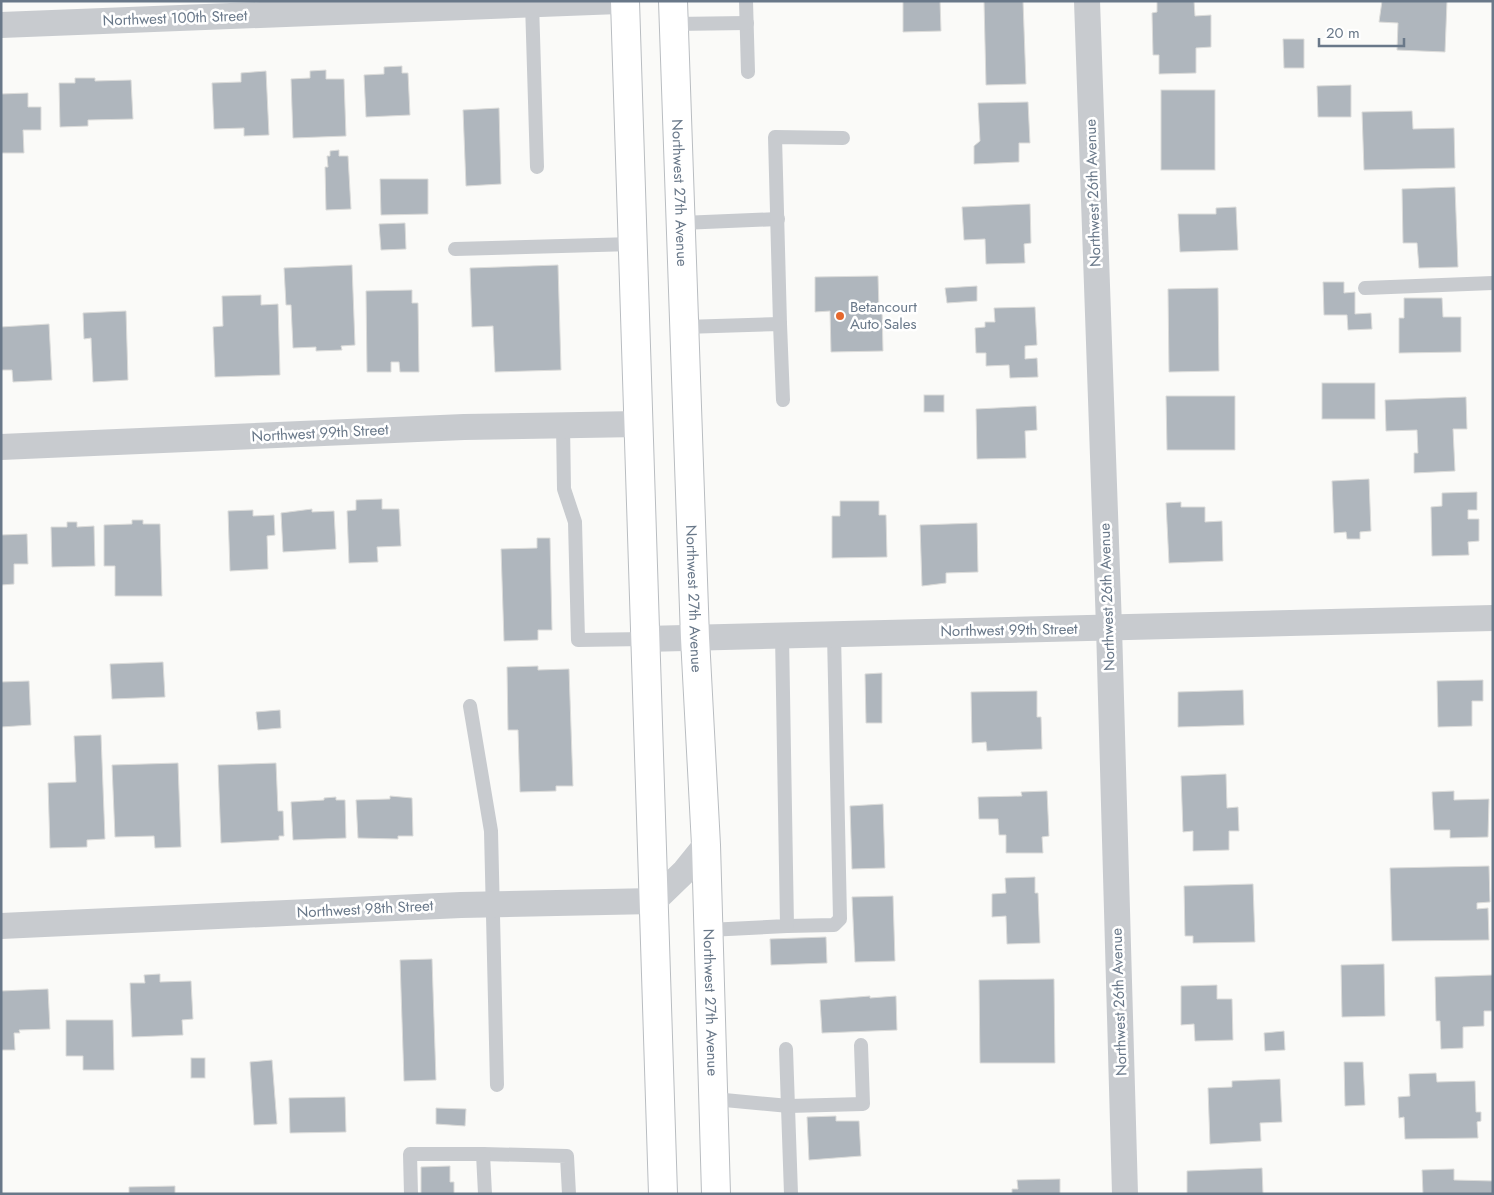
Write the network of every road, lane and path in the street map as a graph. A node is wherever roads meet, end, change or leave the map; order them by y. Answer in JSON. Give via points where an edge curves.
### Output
{"nodes":[{"id":1,"x":619,"y":1,"type":"edge"},
{"id":2,"x":625,"y":1,"type":"edge"},
{"id":3,"x":746,"y":1,"type":"edge"},
{"id":4,"x":1087,"y":1,"type":"edge"},
{"id":5,"x":518,"y":3,"type":"edge"},
{"id":6,"x":674,"y":13,"type":"edge"},
{"id":7,"x":747,"y":23,"type":"junction"},
{"id":8,"x":1,"y":25,"type":"edge"},
{"id":9,"x":748,"y":72,"type":"dead end"},
{"id":10,"x":842,"y":138,"type":"dead end"},
{"id":11,"x":537,"y":167,"type":"dead end"},
{"id":12,"x":778,"y":219,"type":"junction"},
{"id":13,"x":681,"y":223,"type":"junction"},
{"id":14,"x":633,"y":244,"type":"junction"},
{"id":15,"x":455,"y":249,"type":"dead end"},
{"id":16,"x":1493,"y":283,"type":"edge"},
{"id":17,"x":1365,"y":288,"type":"dead end"},
{"id":18,"x":780,"y":324,"type":"junction"},
{"id":19,"x":684,"y":327,"type":"junction"},
{"id":20,"x":782,"y":400,"type":"dead end"},
{"id":21,"x":639,"y":424,"type":"junction"},
{"id":22,"x":563,"y":425,"type":"junction"},
{"id":23,"x":1,"y":447,"type":"edge"},
{"id":24,"x":1493,"y":618,"type":"edge"},
{"id":25,"x":1108,"y":627,"type":"junction"},
{"id":26,"x":834,"y":634,"type":"junction"},
{"id":27,"x":782,"y":635,"type":"junction"},
{"id":28,"x":695,"y":638,"type":"junction"},
{"id":29,"x":646,"y":639,"type":"junction"},
{"id":30,"x":470,"y":706,"type":"dead end"},
{"id":31,"x":706,"y":845,"type":"junction"},
{"id":32,"x":654,"y":901,"type":"junction"},
{"id":33,"x":492,"y":905,"type":"junction"},
{"id":34,"x":1,"y":926,"type":"edge"},
{"id":35,"x":787,"y":926,"type":"junction"},
{"id":36,"x":708,"y":930,"type":"junction"},
{"id":37,"x":860,"y":1045,"type":"dead end"},
{"id":38,"x":786,"y":1048,"type":"dead end"},
{"id":39,"x":497,"y":1086,"type":"dead end"},
{"id":40,"x":714,"y":1099,"type":"junction"},
{"id":41,"x":788,"y":1106,"type":"junction"},
{"id":42,"x":483,"y":1154,"type":"junction"},
{"id":43,"x":411,"y":1194,"type":"edge"},
{"id":44,"x":485,"y":1194,"type":"edge"},
{"id":45,"x":568,"y":1194,"type":"edge"},
{"id":46,"x":663,"y":1194,"type":"edge"},
{"id":47,"x":716,"y":1194,"type":"edge"},
{"id":48,"x":791,"y":1194,"type":"edge"},
{"id":49,"x":1124,"y":1194,"type":"edge"}],
"edges":[{"from":1,"to":5,"type":"street","name":"Northwest 100th Street"},
{"from":2,"to":14,"type":"main road"},
{"from":3,"to":7,"type":"lane"},
{"from":4,"to":25,"type":"street","name":"Northwest 26th Avenue"},
{"from":5,"to":8,"type":"street","name":"Northwest 100th Street"},
{"from":5,"to":11,"type":"lane"},
{"from":6,"to":7,"type":"lane"},
{"from":6,"to":13,"type":"main road","name":"Northwest 27th Avenue"},
{"from":7,"to":9,"type":"lane"},
{"from":10,"to":12,"type":"lane","via":[[775,137]]},
{"from":12,"to":13,"type":"lane"},
{"from":12,"to":18,"type":"lane"},
{"from":13,"to":19,"type":"main road","name":"Northwest 27th Avenue"},
{"from":14,"to":15,"type":"lane"},
{"from":14,"to":21,"type":"main road"},
{"from":16,"to":17,"type":"lane"},
{"from":18,"to":19,"type":"lane"},
{"from":18,"to":20,"type":"lane"},
{"from":19,"to":28,"type":"main road","name":"Northwest 27th Avenue"},
{"from":21,"to":22,"type":"street","name":"Northwest 99th Street"},
{"from":21,"to":29,"type":"main road"},
{"from":22,"to":23,"type":"street","name":"Northwest 99th Street"},
{"from":22,"to":29,"type":"lane","via":[[564,489],[575,522],[578,640]]},
{"from":24,"to":25,"type":"street","name":"Northwest 99th Street"},
{"from":25,"to":26,"type":"street","name":"Northwest 99th Street"},
{"from":25,"to":49,"type":"street","name":"Northwest 26th Avenue"},
{"from":26,"to":27,"type":"street","name":"Northwest 99th Street"},
{"from":26,"to":35,"type":"lane","via":[[840,919],[834,925]]},
{"from":27,"to":28,"type":"street","name":"Northwest 99th Street"},
{"from":27,"to":35,"type":"lane"},
{"from":28,"to":29,"type":"street","name":"Northwest 99th Street"},
{"from":28,"to":31,"type":"main road","name":"Northwest 27th Avenue"},
{"from":29,"to":32,"type":"main road"},
{"from":30,"to":33,"type":"lane","via":[[491,831]]},
{"from":31,"to":32,"type":"street","via":[[685,872]]},
{"from":31,"to":36,"type":"main road","name":"Northwest 27th Avenue"},
{"from":32,"to":33,"type":"street","name":"Northwest 98th Street"},
{"from":32,"to":46,"type":"main road"},
{"from":33,"to":34,"type":"street","name":"Northwest 98th Street"},
{"from":33,"to":39,"type":"lane"},
{"from":35,"to":36,"type":"lane"},
{"from":36,"to":40,"type":"main road","name":"Northwest 27th Avenue"},
{"from":37,"to":41,"type":"lane","via":[[863,1104]]},
{"from":38,"to":41,"type":"lane"},
{"from":40,"to":41,"type":"lane"},
{"from":40,"to":47,"type":"main road","name":"Northwest 27th Avenue"},
{"from":41,"to":48,"type":"lane"},
{"from":42,"to":43,"type":"lane","via":[[410,1154]]},
{"from":42,"to":44,"type":"lane"},
{"from":42,"to":45,"type":"lane","via":[[567,1156]]}]}
